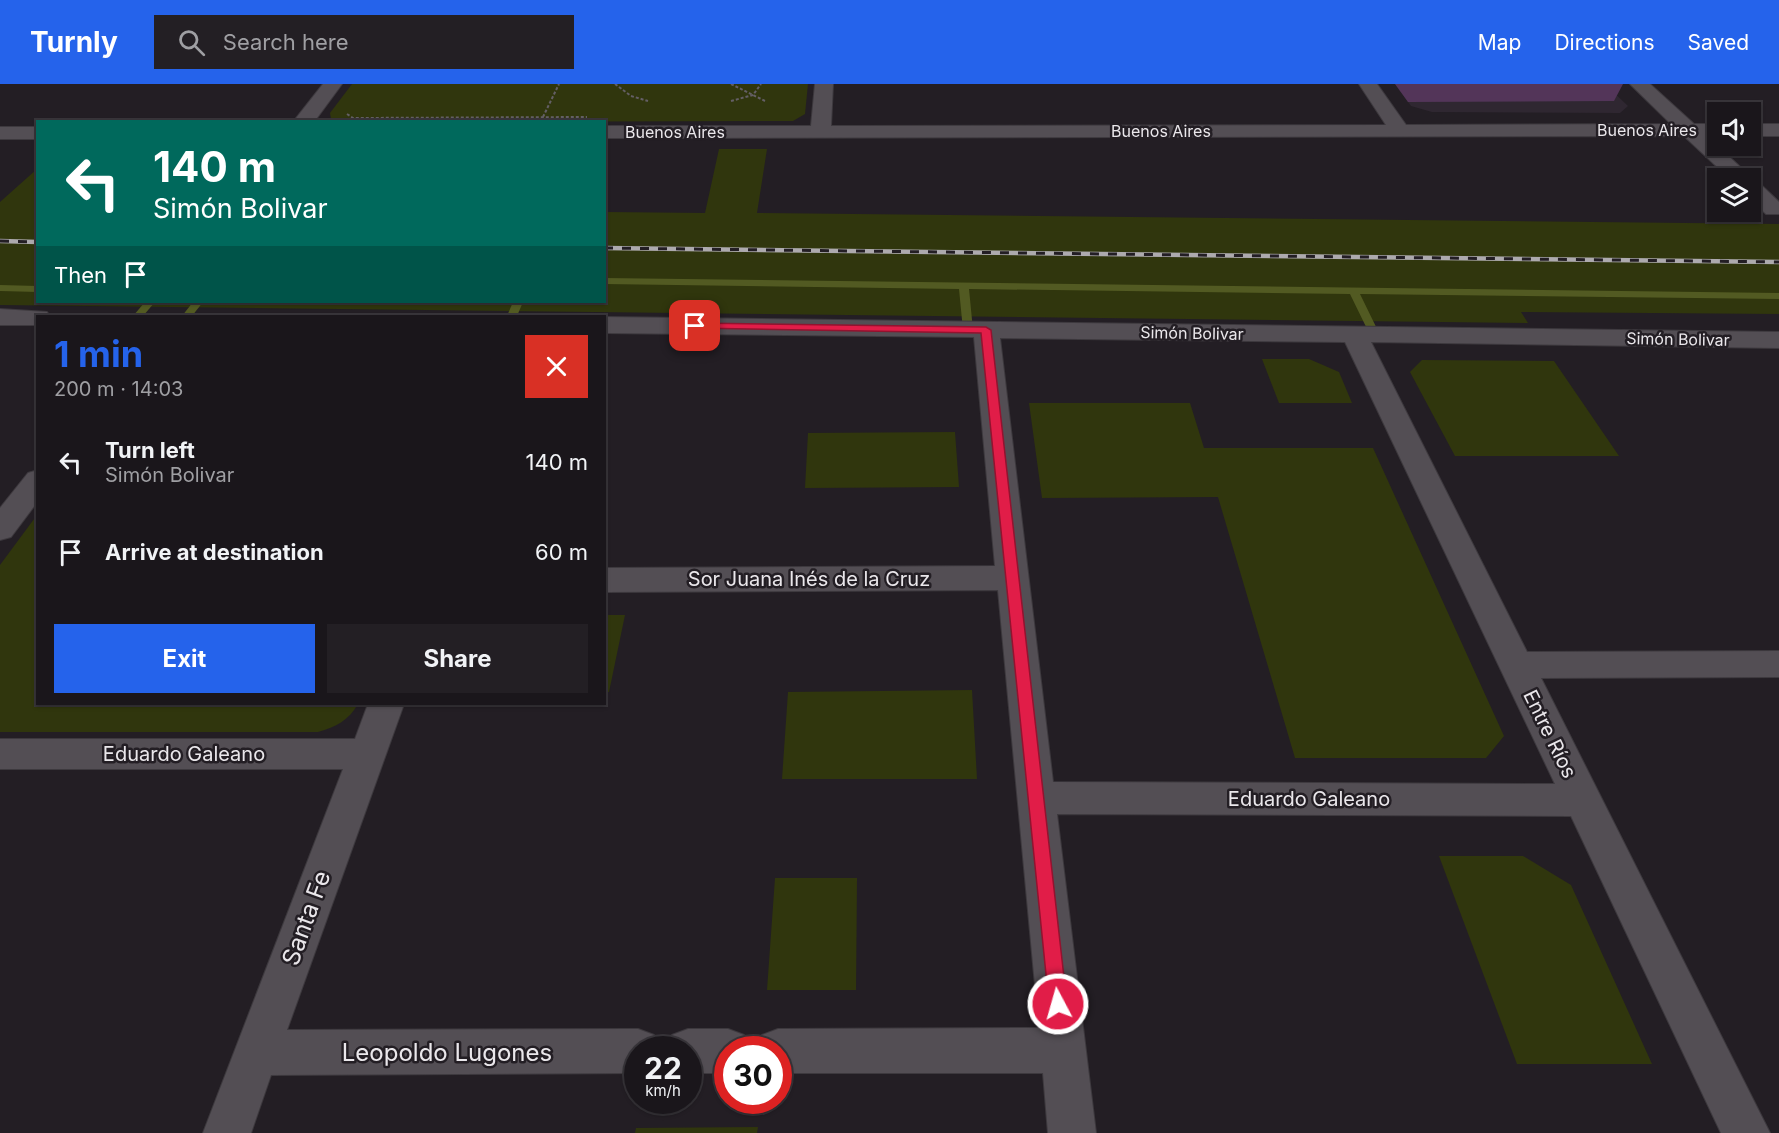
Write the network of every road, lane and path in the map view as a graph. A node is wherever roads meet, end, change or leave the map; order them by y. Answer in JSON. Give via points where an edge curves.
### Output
{"nodes":[{"id":1,"x":333,"y":84,"type":"edge"},
{"id":2,"x":559,"y":84,"type":"edge"},
{"id":3,"x":615,"y":84,"type":"edge"},
{"id":4,"x":731,"y":84,"type":"edge"},
{"id":5,"x":761,"y":84,"type":"edge"},
{"id":6,"x":824,"y":84,"type":"edge"},
{"id":7,"x":1368,"y":84,"type":"edge"},
{"id":8,"x":1639,"y":84,"type":"edge"},
{"id":9,"x":753,"y":95,"type":"junction"},
{"id":10,"x":726,"y":101,"type":"dead end"},
{"id":11,"x":650,"y":102,"type":"dead end"},
{"id":12,"x":772,"y":105,"type":"dead end"},
{"id":13,"x":543,"y":117,"type":"dead end"},
{"id":14,"x":305,"y":120,"type":"edge"},
{"id":15,"x":1689,"y":130,"type":"junction"},
{"id":16,"x":1707,"y":130,"type":"edge"},
{"id":17,"x":1761,"y":130,"type":"edge"},
{"id":18,"x":1779,"y":130,"type":"edge"},
{"id":19,"x":1400,"y":131,"type":"junction"},
{"id":20,"x":606,"y":132,"type":"edge"},
{"id":21,"x":821,"y":132,"type":"junction"},
{"id":22,"x":0,"y":133,"type":"edge"},
{"id":23,"x":36,"y":133,"type":"edge"},
{"id":24,"x":1730,"y":168,"type":"edge"},
{"id":25,"x":1761,"y":197,"type":"edge"},
{"id":26,"x":1774,"y":209,"type":"dead end"},
{"id":27,"x":0,"y":316,"type":"edge"},
{"id":28,"x":36,"y":317,"type":"edge"},
{"id":29,"x":606,"y":325,"type":"edge"},
{"id":30,"x":986,"y":330,"type":"junction"},
{"id":31,"x":1354,"y":335,"type":"junction"},
{"id":32,"x":1779,"y":340,"type":"edge"},
{"id":33,"x":36,"y":483,"type":"edge"},
{"id":34,"x":0,"y":529,"type":"edge"},
{"id":35,"x":1013,"y":578,"type":"junction"},
{"id":36,"x":606,"y":580,"type":"edge"},
{"id":37,"x":1779,"y":664,"type":"edge"},
{"id":38,"x":1516,"y":665,"type":"junction"},
{"id":39,"x":386,"y":705,"type":"edge"},
{"id":40,"x":0,"y":754,"type":"edge"},
{"id":41,"x":367,"y":754,"type":"junction"},
{"id":42,"x":1036,"y":798,"type":"junction"},
{"id":43,"x":1582,"y":800,"type":"junction"},
{"id":44,"x":1063,"y":1050,"type":"junction"},
{"id":45,"x":624,"y":1051,"type":"edge"},
{"id":46,"x":792,"y":1051,"type":"edge"},
{"id":47,"x":256,"y":1053,"type":"junction"},
{"id":48,"x":227,"y":1133,"type":"edge"},
{"id":49,"x":1072,"y":1133,"type":"edge"},
{"id":50,"x":1746,"y":1133,"type":"edge"}],
"edges":[{"from":1,"to":14,"type":"street"},
{"from":2,"to":13,"type":"path"},
{"from":3,"to":11,"type":"path","via":[[631,96]]},
{"from":4,"to":9,"type":"path"},
{"from":5,"to":9,"type":"path"},
{"from":6,"to":21,"type":"street"},
{"from":7,"to":19,"type":"street"},
{"from":8,"to":15,"type":"street"},
{"from":9,"to":10,"type":"path"},
{"from":9,"to":12,"type":"path"},
{"from":15,"to":16,"type":"street","name":"Buenos Aires"},
{"from":15,"to":19,"type":"street","name":"Buenos Aires"},
{"from":15,"to":24,"type":"street"},
{"from":17,"to":18,"type":"street"},
{"from":19,"to":21,"type":"street","name":"Buenos Aires"},
{"from":20,"to":21,"type":"street","name":"Buenos Aires"},
{"from":22,"to":23,"type":"street"},
{"from":25,"to":26,"type":"street"},
{"from":27,"to":28,"type":"street"},
{"from":29,"to":30,"type":"street","name":"Simón Bolivar"},
{"from":30,"to":31,"type":"street","name":"Simón Bolivar"},
{"from":30,"to":35,"type":"street"},
{"from":31,"to":32,"type":"street","name":"Simón Bolivar"},
{"from":31,"to":38,"type":"street","name":"Entre Ríos"},
{"from":33,"to":34,"type":"street"},
{"from":35,"to":36,"type":"street","name":"Sor Juana Inés de la Cruz"},
{"from":35,"to":42,"type":"street"},
{"from":37,"to":38,"type":"street"},
{"from":38,"to":43,"type":"street","name":"Entre Ríos"},
{"from":39,"to":41,"type":"street","name":"Santa Fe"},
{"from":40,"to":41,"type":"street","name":"Eduardo Galeano"},
{"from":41,"to":47,"type":"street","name":"Santa Fe"},
{"from":42,"to":43,"type":"street","name":"Eduardo Galeano"},
{"from":42,"to":44,"type":"street"},
{"from":43,"to":50,"type":"street","name":"Entre Ríos"},
{"from":44,"to":46,"type":"street"},
{"from":44,"to":49,"type":"street"},
{"from":45,"to":47,"type":"street","name":"Leopoldo Lugones"},
{"from":47,"to":48,"type":"street","name":"Santa Fe"}]}
